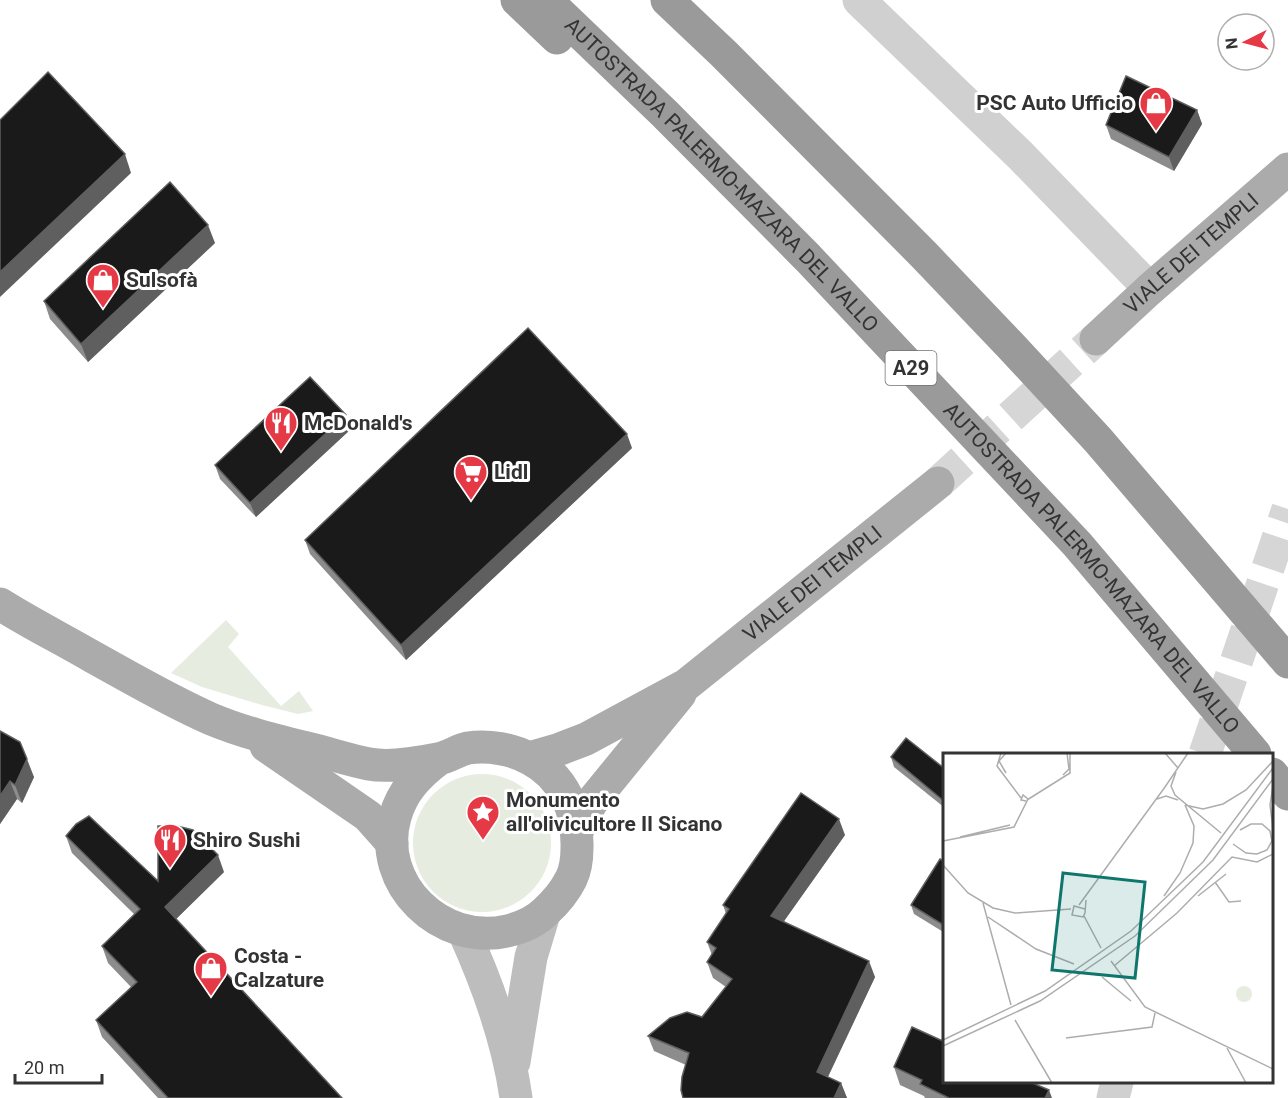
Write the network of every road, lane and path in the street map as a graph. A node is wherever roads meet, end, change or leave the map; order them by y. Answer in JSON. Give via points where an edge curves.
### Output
{"nodes":[{"id":1,"x":517,"y":0,"type":"edge"},
{"id":2,"x":546,"y":0,"type":"edge"},
{"id":3,"x":667,"y":0,"type":"edge"},
{"id":4,"x":859,"y":0,"type":"edge"},
{"id":5,"x":1288,"y":170,"type":"edge"},
{"id":6,"x":808,"y":258,"type":"junction"},
{"id":7,"x":1150,"y":289,"type":"junction"},
{"id":8,"x":1096,"y":339,"type":"tunnel mouth"},
{"id":9,"x":938,"y":483,"type":"tunnel mouth"},
{"id":10,"x":0,"y":604,"type":"edge"},
{"id":11,"x":1288,"y":662,"type":"edge"},
{"id":12,"x":686,"y":685,"type":"junction"},
{"id":13,"x":244,"y":732,"type":"junction"},
{"id":14,"x":1254,"y":753,"type":"edge"},
{"id":15,"x":529,"y":758,"type":"junction"},
{"id":16,"x":440,"y":759,"type":"junction"},
{"id":17,"x":1273,"y":775,"type":"edge"},
{"id":18,"x":1288,"y":794,"type":"edge"},
{"id":19,"x":577,"y":831,"type":"junction"},
{"id":20,"x":392,"y":843,"type":"junction"},
{"id":21,"x":544,"y":914,"type":"junction"},
{"id":22,"x":465,"y":932,"type":"junction"},
{"id":23,"x":1117,"y":1083,"type":"edge"},
{"id":24,"x":514,"y":1085,"type":"edge"},
{"id":25,"x":1113,"y":1098,"type":"edge"}],
"edges":[{"from":1,"to":6,"type":"highway","via":[[746,217]]},
{"from":2,"to":6,"type":"highway","name":"AUTOSTRADA PALERMO-MAZARA DEL VALLO","number":"A29"},
{"from":3,"to":11,"type":"highway","via":[[925,255],[1009,344],[1098,440]]},
{"from":4,"to":7,"type":"street","via":[[1020,155]]},
{"from":5,"to":7,"type":"main road","name":"VIALE DEI TEMPLI"},
{"from":6,"to":14,"type":"highway","name":"AUTOSTRADA PALERMO-MAZARA DEL VALLO","number":"A29","via":[[1077,544]]},
{"from":7,"to":8,"type":"main road","name":"VIALE DEI TEMPLI"},
{"from":9,"to":12,"type":"main road","name":"VIALE DEI TEMPLI"},
{"from":10,"to":13,"type":"main road","via":[[142,684]]},
{"from":12,"to":15,"type":"main road","via":[[586,739]]},
{"from":12,"to":19,"type":"main road","via":[[591,803]]},
{"from":13,"to":16,"type":"main road","via":[[372,765]]},
{"from":13,"to":20,"type":"main road","via":[[368,816]]},
{"from":15,"to":16,"type":"main road","via":[[500,748],[469,748]]},
{"from":15,"to":19,"type":"main road","via":[[548,770],[562,787],[573,807]]},
{"from":16,"to":20,"type":"main road","via":[[420,774],[405,794],[395,817]]},
{"from":17,"to":18,"type":"highway"},
{"from":19,"to":21,"type":"main road","via":[[577,861],[572,877]]},
{"from":20,"to":22,"type":"main road","via":[[398,873],[413,900],[436,920]]},
{"from":21,"to":22,"type":"main road","via":[[519,928],[492,934]]},
{"from":21,"to":24,"type":"main road","via":[[531,957]]},
{"from":22,"to":24,"type":"main road","via":[[484,978]]},
{"from":23,"to":25,"type":"street"}]}
